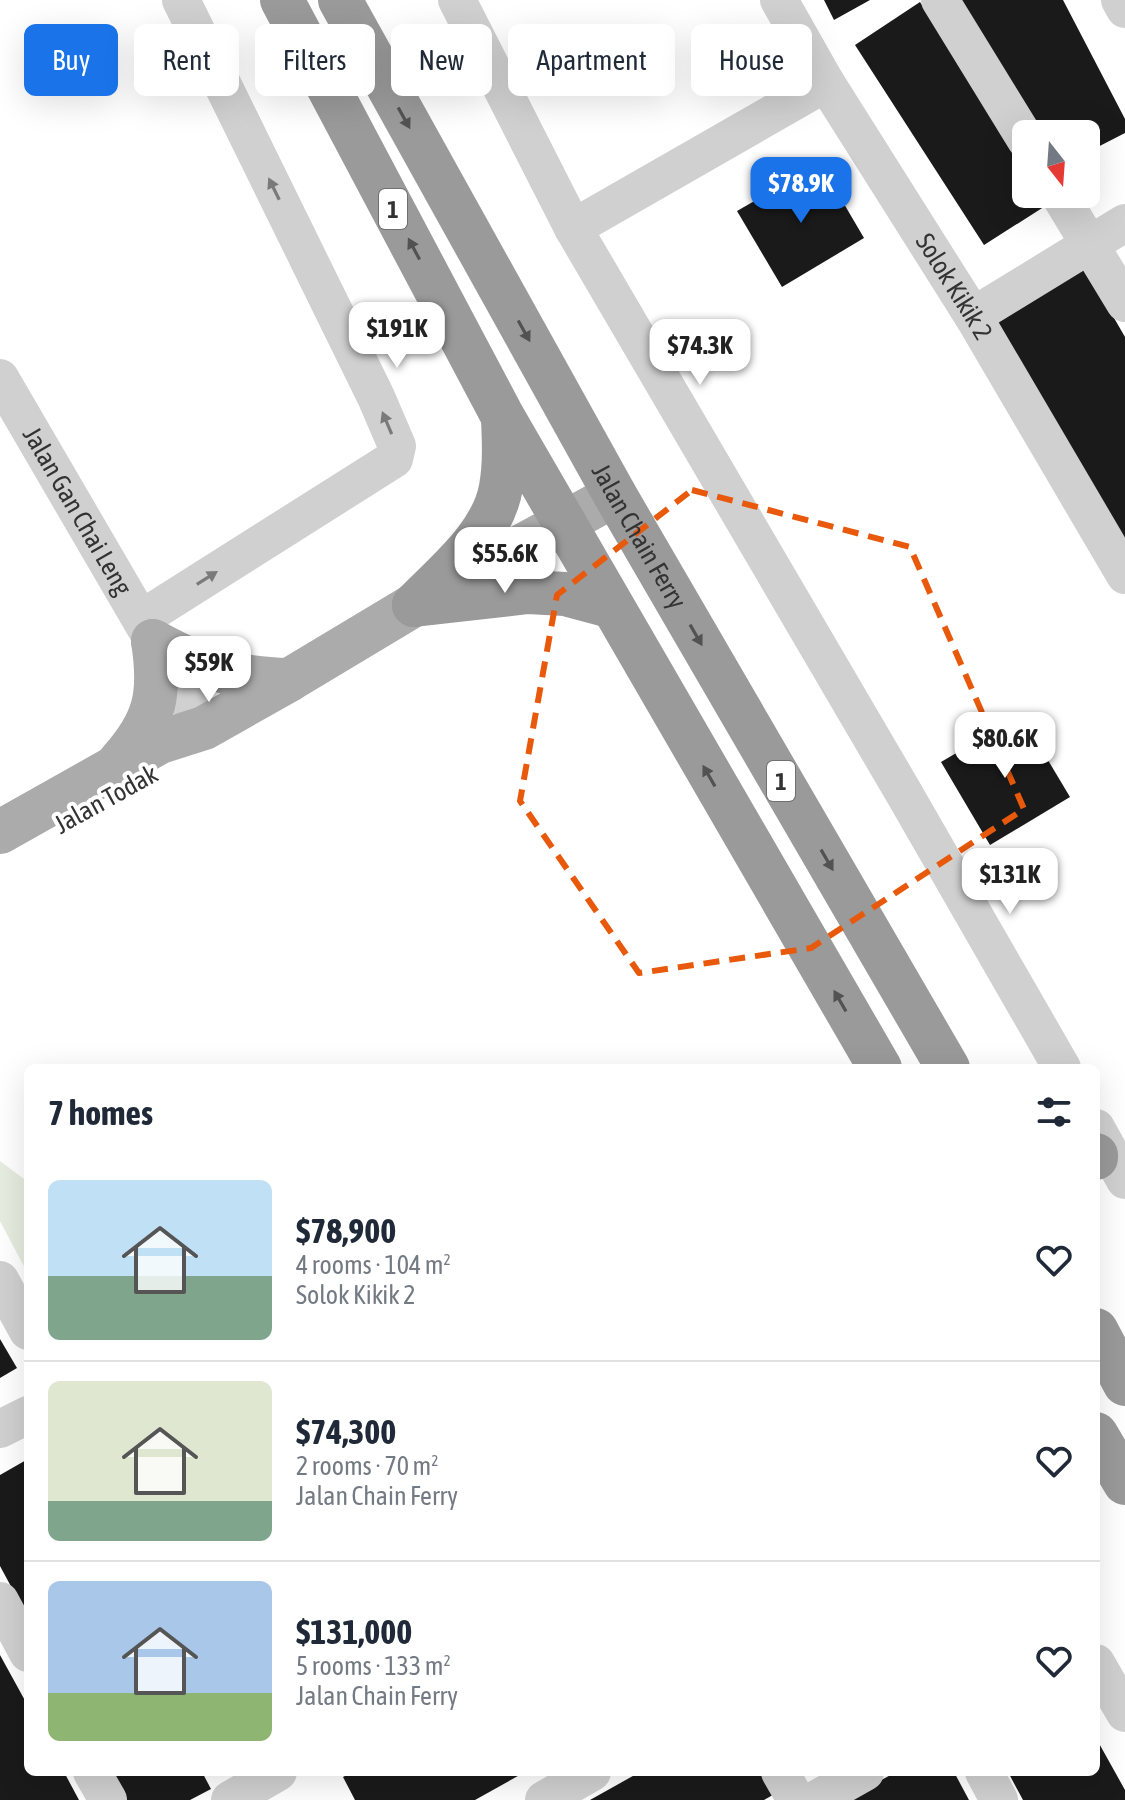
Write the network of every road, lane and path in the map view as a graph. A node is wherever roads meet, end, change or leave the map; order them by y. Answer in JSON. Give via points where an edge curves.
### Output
{"nodes":[{"id":1,"x":181,"y":0,"type":"edge"},
{"id":2,"x":282,"y":0,"type":"edge"},
{"id":3,"x":340,"y":0,"type":"edge"},
{"id":4,"x":457,"y":0,"type":"edge"},
{"id":5,"x":779,"y":0,"type":"edge"},
{"id":6,"x":940,"y":0,"type":"edge"},
{"id":7,"x":1120,"y":0,"type":"edge"},
{"id":8,"x":1125,"y":9,"type":"edge"},
{"id":9,"x":826,"y":83,"type":"junction"},
{"id":10,"x":1014,"y":120,"type":"edge"},
{"id":11,"x":1068,"y":208,"type":"edge"},
{"id":12,"x":1125,"y":223,"type":"edge"},
{"id":13,"x":573,"y":228,"type":"junction"},
{"id":14,"x":1090,"y":245,"type":"junction"},
{"id":15,"x":1125,"y":303,"type":"edge"},
{"id":16,"x":973,"y":316,"type":"junction"},
{"id":17,"x":0,"y":378,"type":"edge"},
{"id":18,"x":503,"y":417,"type":"junction"},
{"id":19,"x":615,"y":495,"type":"junction"},
{"id":20,"x":563,"y":524,"type":"junction"},
{"id":21,"x":1125,"y":575,"type":"edge"},
{"id":22,"x":414,"y":605,"type":"junction"},
{"id":23,"x":610,"y":606,"type":"junction"},
{"id":24,"x":147,"y":630,"type":"junction"},
{"id":25,"x":289,"y":680,"type":"junction"},
{"id":26,"x":204,"y":728,"type":"junction"},
{"id":27,"x":113,"y":768,"type":"junction"},
{"id":28,"x":0,"y":832,"type":"edge"},
{"id":29,"x":0,"y":859,"type":"edge"},
{"id":30,"x":878,"y":1064,"type":"edge"},
{"id":31,"x":946,"y":1064,"type":"edge"},
{"id":32,"x":1060,"y":1064,"type":"edge"},
{"id":33,"x":0,"y":1280,"type":"edge"},
{"id":34,"x":24,"y":1324,"type":"edge"},
{"id":35,"x":1100,"y":1337,"type":"edge"},
{"id":36,"x":1125,"y":1384,"type":"edge"},
{"id":37,"x":24,"y":1417,"type":"edge"},
{"id":38,"x":0,"y":1429,"type":"edge"},
{"id":39,"x":1100,"y":1441,"type":"edge"},
{"id":40,"x":1125,"y":1483,"type":"edge"},
{"id":41,"x":0,"y":1601,"type":"edge"},
{"id":42,"x":24,"y":1646,"type":"edge"},
{"id":43,"x":1100,"y":1670,"type":"edge"},
{"id":44,"x":1125,"y":1713,"type":"edge"},
{"id":45,"x":94,"y":1776,"type":"edge"},
{"id":46,"x":585,"y":1776,"type":"edge"},
{"id":47,"x":782,"y":1776,"type":"edge"},
{"id":48,"x":858,"y":1776,"type":"edge"},
{"id":49,"x":986,"y":1776,"type":"edge"},
{"id":50,"x":276,"y":1780,"type":"edge"},
{"id":51,"x":108,"y":1800,"type":"edge"},
{"id":52,"x":230,"y":1800,"type":"edge"},
{"id":53,"x":544,"y":1800,"type":"edge"},
{"id":54,"x":796,"y":1800,"type":"edge"},
{"id":55,"x":815,"y":1800,"type":"edge"},
{"id":56,"x":999,"y":1800,"type":"edge"}],
"edges":[{"from":24,"to":1,"type":"street","one_way":true,"via":[[394,459],[397,446]]},
{"from":18,"to":2,"type":"highway","number":"1","one_way":true},
{"from":3,"to":19,"type":"highway","name":"Jalan Chain Ferry","number":"1","one_way":true},
{"from":4,"to":13,"type":"street"},
{"from":5,"to":9,"type":"street","name":"Solok Kikik 2"},
{"from":6,"to":10,"type":"street"},
{"from":7,"to":8,"type":"street"},
{"from":9,"to":13,"type":"street"},
{"from":9,"to":16,"type":"street","name":"Solok Kikik 2"},
{"from":11,"to":14,"type":"street"},
{"from":12,"to":14,"type":"street"},
{"from":13,"to":32,"type":"street"},
{"from":14,"to":15,"type":"street"},
{"from":14,"to":16,"type":"street"},
{"from":16,"to":21,"type":"street","name":"Solok Kikik 2"},
{"from":17,"to":24,"type":"street","name":"Jalan Gan Chai Leng"},
{"from":18,"to":20,"type":"highway","number":"1"},
{"from":18,"to":22,"type":"highway","via":[[501,490],[489,520]]},
{"from":19,"to":20,"type":"main road","name":"Jalan Todak"},
{"from":19,"to":31,"type":"highway","name":"Jalan Chain Ferry","number":"1","one_way":true},
{"from":20,"to":22,"type":"main road","name":"Jalan Todak"},
{"from":20,"to":23,"type":"highway","number":"1"},
{"from":22,"to":23,"type":"highway","via":[[528,592],[565,594]]},
{"from":22,"to":25,"type":"main road","name":"Jalan Todak"},
{"from":30,"to":23,"type":"highway","number":"1","one_way":true},
{"from":24,"to":25,"type":"main road","via":[[217,671]]},
{"from":24,"to":26,"type":"street","name":"Jalan Gan Chai Leng"},
{"from":24,"to":27,"type":"main road","via":[[158,670],[151,717],[140,739]]},
{"from":25,"to":26,"type":"main road","name":"Jalan Todak"},
{"from":26,"to":27,"type":"main road","name":"Jalan Todak","via":[[160,742]]},
{"from":26,"to":29,"type":"main road","name":"Jalan Todak","via":[[170,763]]},
{"from":27,"to":28,"type":"main road","name":"Jalan Todak"},
{"from":33,"to":34,"type":"street"},
{"from":35,"to":36,"type":"highway"},
{"from":37,"to":38,"type":"street"},
{"from":39,"to":40,"type":"highway"},
{"from":41,"to":42,"type":"street"},
{"from":43,"to":44,"type":"street"},
{"from":45,"to":51,"type":"street"},
{"from":46,"to":53,"type":"street"},
{"from":47,"to":54,"type":"street"},
{"from":48,"to":55,"type":"street"},
{"from":49,"to":56,"type":"street"},
{"from":50,"to":52,"type":"street"}]}
